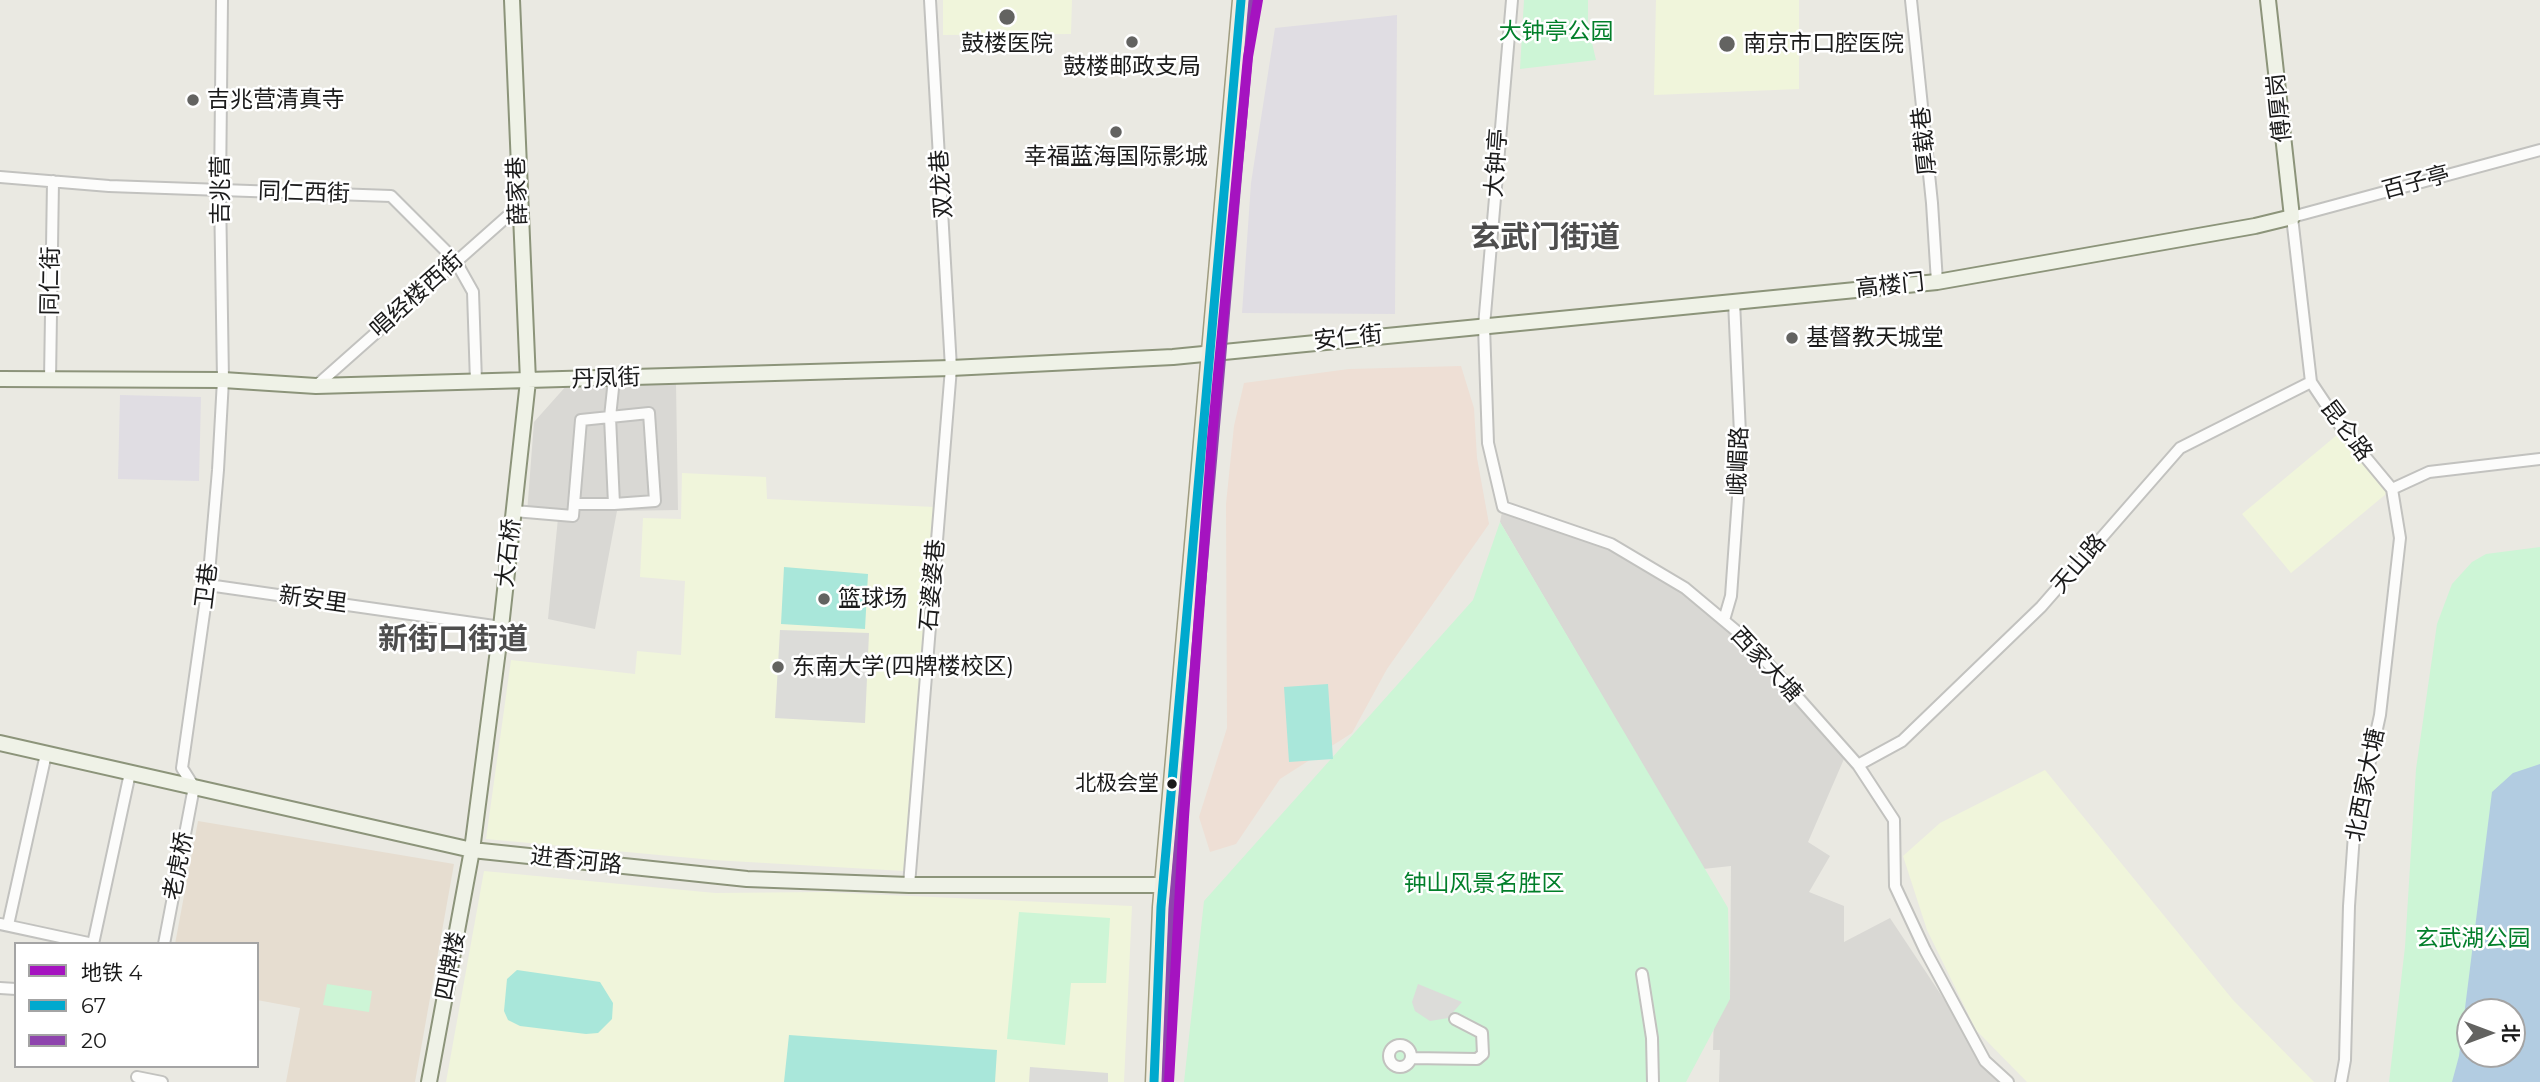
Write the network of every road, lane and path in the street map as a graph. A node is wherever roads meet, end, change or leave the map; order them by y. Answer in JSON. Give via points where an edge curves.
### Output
{"nodes":[{"id":1,"x":222,"y":0,"type":"edge"},
{"id":2,"x":512,"y":0,"type":"edge"},
{"id":3,"x":930,"y":0,"type":"edge"},
{"id":4,"x":1241,"y":0,"type":"edge"},
{"id":5,"x":1512,"y":0,"type":"edge"},
{"id":6,"x":1911,"y":0,"type":"edge"},
{"id":7,"x":2268,"y":0,"type":"edge"},
{"id":8,"x":2540,"y":150,"type":"edge"},
{"id":9,"x":0,"y":177,"type":"edge"},
{"id":10,"x":53,"y":181,"type":"junction"},
{"id":11,"x":220,"y":191,"type":"junction"},
{"id":12,"x":519,"y":206,"type":"junction"},
{"id":13,"x":2292,"y":217,"type":"junction"},
{"id":14,"x":455,"y":260,"type":"junction"},
{"id":15,"x":1937,"y":282,"type":"junction"},
{"id":16,"x":1734,"y":302,"type":"junction"},
{"id":17,"x":1484,"y":326,"type":"junction"},
{"id":18,"x":1211,"y":354,"type":"junction"},
{"id":19,"x":951,"y":368,"type":"junction"},
{"id":20,"x":0,"y":379,"type":"edge"},
{"id":21,"x":614,"y":379,"type":"junction"},
{"id":22,"x":50,"y":380,"type":"junction"},
{"id":23,"x":223,"y":380,"type":"junction"},
{"id":24,"x":528,"y":381,"type":"junction"},
{"id":25,"x":476,"y":382,"type":"junction"},
{"id":26,"x":2311,"y":382,"type":"junction"},
{"id":27,"x":316,"y":386,"type":"junction"},
{"id":28,"x":610,"y":417,"type":"junction"},
{"id":29,"x":2540,"y":459,"type":"edge"},
{"id":30,"x":2392,"y":489,"type":"junction"},
{"id":31,"x":574,"y":504,"type":"junction"},
{"id":32,"x":614,"y":504,"type":"junction"},
{"id":33,"x":514,"y":511,"type":"junction"},
{"id":34,"x":208,"y":584,"type":"junction"},
{"id":35,"x":1724,"y":620,"type":"junction"},
{"id":36,"x":502,"y":627,"type":"junction"},
{"id":37,"x":0,"y":743,"type":"edge"},
{"id":38,"x":46,"y":754,"type":"junction"},
{"id":39,"x":1858,"y":765,"type":"junction"},
{"id":40,"x":130,"y":773,"type":"junction"},
{"id":41,"x":194,"y":787,"type":"junction"},
{"id":42,"x":472,"y":850,"type":"junction"},
{"id":43,"x":909,"y":885,"type":"junction"},
{"id":44,"x":1163,"y":885,"type":"junction"},
{"id":45,"x":4,"y":924,"type":"edge"},
{"id":46,"x":84,"y":942,"type":"edge"},
{"id":47,"x":93,"y":942,"type":"edge"},
{"id":48,"x":164,"y":942,"type":"edge"},
{"id":49,"x":1642,"y":974,"type":"dead end"},
{"id":50,"x":1455,"y":1019,"type":"dead end"},
{"id":51,"x":1411,"y":1058,"type":"dead end"},
{"id":52,"x":137,"y":1075,"type":"edge"},
{"id":53,"x":162,"y":1082,"type":"edge"},
{"id":54,"x":429,"y":1082,"type":"edge"},
{"id":55,"x":1154,"y":1082,"type":"edge"},
{"id":56,"x":1653,"y":1082,"type":"edge"},
{"id":57,"x":2008,"y":1082,"type":"edge"},
{"id":58,"x":2341,"y":1082,"type":"edge"}],
"edges":[{"from":1,"to":11,"type":"street","name":"吉兆营"},
{"from":2,"to":12,"type":"street","name":"薛家巷"},
{"from":3,"to":19,"type":"street","name":"双龙巷"},
{"from":4,"to":18,"type":"main road"},
{"from":5,"to":17,"type":"street","name":"大钟亭"},
{"from":6,"to":15,"type":"street","name":"厚载巷"},
{"from":7,"to":13,"type":"street","name":"傅厚岗"},
{"from":8,"to":13,"type":"street","name":"百子亭"},
{"from":9,"to":10,"type":"street","name":"同仁西街"},
{"from":10,"to":11,"type":"street","name":"同仁西街"},
{"from":10,"to":22,"type":"street","name":"同仁街"},
{"from":11,"to":14,"type":"street","name":"同仁西街","via":[[391,196]]},
{"from":11,"to":23,"type":"street","name":"吉兆营"},
{"from":12,"to":14,"type":"street","name":"唱经楼西街"},
{"from":12,"to":24,"type":"street","name":"薛家巷"},
{"from":13,"to":15,"type":"street","name":"高楼门"},
{"from":13,"to":26,"type":"street","name":"昆仑路"},
{"from":14,"to":25,"type":"street","name":"同仁西街","via":[[473,292]]},
{"from":14,"to":27,"type":"street","name":"唱经楼西街"},
{"from":15,"to":16,"type":"street","name":"高楼门"},
{"from":16,"to":17,"type":"street","name":"高楼门"},
{"from":16,"to":35,"type":"street","name":"峨嵋路","via":[[1741,456],[1731,596]]},
{"from":17,"to":18,"type":"street","name":"安仁街"},
{"from":17,"to":35,"type":"street","name":"西家大塘","via":[[1489,443],[1503,507],[1611,544],[1685,588]]},
{"from":18,"to":19,"type":"street","name":"丹凤街"},
{"from":18,"to":44,"type":"main road"},
{"from":19,"to":21,"type":"street","name":"丹凤街"},
{"from":19,"to":43,"type":"street","name":"石婆婆巷"},
{"from":20,"to":22,"type":"street","name":"丹凤街"},
{"from":21,"to":24,"type":"street","name":"丹凤街"},
{"from":21,"to":28,"type":"street"},
{"from":22,"to":23,"type":"street","name":"丹凤街"},
{"from":23,"to":27,"type":"street","name":"丹凤街"},
{"from":23,"to":34,"type":"street","name":"卫巷"},
{"from":24,"to":25,"type":"street","name":"丹凤街"},
{"from":24,"to":33,"type":"street","name":"大石桥"},
{"from":25,"to":27,"type":"street","name":"丹凤街"},
{"from":26,"to":30,"type":"street","name":"昆仑路"},
{"from":26,"to":39,"type":"street","name":"天山路","via":[[2180,448],[2041,607],[1902,741]]},
{"from":28,"to":31,"type":"street","via":[[581,420]]},
{"from":28,"to":32,"type":"street"},
{"from":28,"to":32,"type":"street","via":[[649,413],[655,501]]},
{"from":29,"to":30,"type":"street","via":[[2429,472]]},
{"from":30,"to":58,"type":"street","name":"北西家大塘","via":[[2400,538],[2381,715],[2354,834]]},
{"from":31,"to":32,"type":"street"},
{"from":31,"to":33,"type":"street","via":[[573,516]]},
{"from":33,"to":36,"type":"street","name":"大石桥"},
{"from":34,"to":36,"type":"street","name":"新安里"},
{"from":34,"to":41,"type":"street","name":"卫巷","via":[[182,768]]},
{"from":35,"to":39,"type":"street","name":"西家大塘"},
{"from":36,"to":42,"type":"street","name":"大石桥"},
{"from":37,"to":38,"type":"street","name":"进香河路"},
{"from":38,"to":40,"type":"street","name":"进香河路"},
{"from":38,"to":45,"type":"street"},
{"from":39,"to":57,"type":"street","name":"西家大塘","via":[[1894,820],[1895,886],[1925,950],[1985,1061]]},
{"from":40,"to":41,"type":"street","name":"进香河路"},
{"from":40,"to":47,"type":"street"},
{"from":41,"to":42,"type":"street","name":"进香河路"},
{"from":41,"to":48,"type":"street","name":"老虎桥"},
{"from":42,"to":43,"type":"street","name":"进香河路","via":[[747,880]]},
{"from":42,"to":54,"type":"street","name":"四牌楼"},
{"from":43,"to":44,"type":"street","name":"进香河路"},
{"from":44,"to":55,"type":"main road"},
{"from":45,"to":46,"type":"street"},
{"from":49,"to":56,"type":"street"},
{"from":50,"to":51,"type":"street","via":[[1482,1033],[1483,1054],[1477,1059]]},
{"from":52,"to":53,"type":"street"}]}
